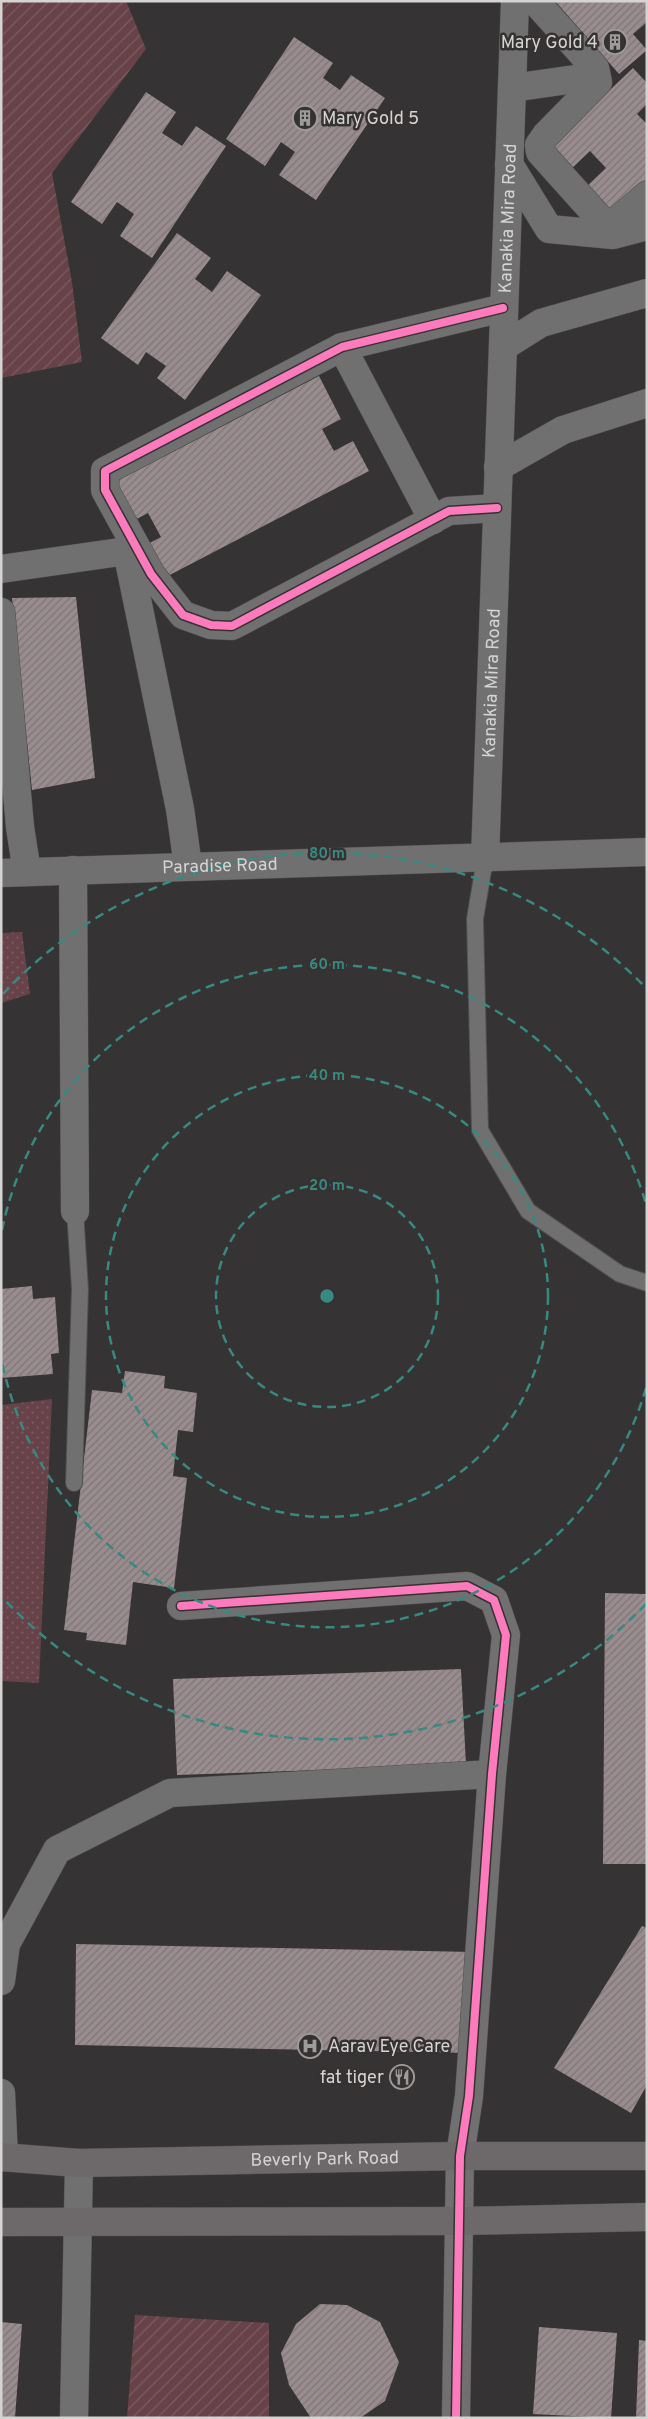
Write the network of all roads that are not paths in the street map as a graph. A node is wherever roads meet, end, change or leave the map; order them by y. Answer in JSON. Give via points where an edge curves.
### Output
{"nodes":[{"id":1,"x":515,"y":1,"type":"edge"},
{"id":2,"x":535,"y":1,"type":"edge"},
{"id":3,"x":596,"y":76,"type":"junction"},
{"id":4,"x":512,"y":88,"type":"junction"},
{"id":5,"x":509,"y":164,"type":"junction"},
{"id":6,"x":647,"y":195,"type":"edge"},
{"id":7,"x":647,"y":226,"type":"edge"},
{"id":8,"x":647,"y":293,"type":"edge"},
{"id":9,"x":503,"y":308,"type":"junction"},
{"id":10,"x":503,"y":346,"type":"junction"},
{"id":11,"x":342,"y":347,"type":"junction"},
{"id":12,"x":647,"y":403,"type":"edge"},
{"id":13,"x":498,"y":467,"type":"junction"},
{"id":14,"x":497,"y":508,"type":"junction"},
{"id":15,"x":433,"y":520,"type":"junction"},
{"id":16,"x":1,"y":569,"type":"edge"},
{"id":17,"x":1,"y":612,"type":"edge"},
{"id":18,"x":647,"y":852,"type":"edge"},
{"id":19,"x":484,"y":859,"type":"junction"},
{"id":20,"x":188,"y":866,"type":"junction"},
{"id":21,"x":73,"y":870,"type":"junction"},
{"id":22,"x":14,"y":872,"type":"edge"},
{"id":23,"x":75,"y":1211,"type":"joint"},
{"id":24,"x":647,"y":1283,"type":"edge"},
{"id":25,"x":74,"y":1483,"type":"dead end"},
{"id":26,"x":181,"y":1606,"type":"dead end"},
{"id":27,"x":492,"y":1774,"type":"junction"},
{"id":28,"x":1,"y":1981,"type":"edge"},
{"id":29,"x":1,"y":2093,"type":"edge"},
{"id":30,"x":460,"y":2156,"type":"junction"},
{"id":31,"x":647,"y":2156,"type":"edge"},
{"id":32,"x":3,"y":2157,"type":"edge"},
{"id":33,"x":80,"y":2163,"type":"junction"},
{"id":34,"x":647,"y":2217,"type":"edge"},
{"id":35,"x":458,"y":2221,"type":"junction"},
{"id":36,"x":1,"y":2222,"type":"edge"},
{"id":37,"x":79,"y":2222,"type":"junction"},
{"id":38,"x":74,"y":2418,"type":"edge"},
{"id":39,"x":456,"y":2418,"type":"edge"}],
"edges":[{"from":1,"to":4,"type":"street","name":"Kanakia Mira Road"},
{"from":2,"to":3,"type":"street","via":[[595,68]]},
{"from":3,"to":4,"type":"street"},
{"from":3,"to":6,"type":"street","via":[[598,82],[546,135],[539,145],[540,152],[601,220],[612,225]]},
{"from":4,"to":5,"type":"street","name":"Kanakia Mira Road"},
{"from":5,"to":7,"type":"street","via":[[549,229],[613,235]]},
{"from":5,"to":9,"type":"street","name":"Kanakia Mira Road"},
{"from":8,"to":10,"type":"street","via":[[541,323]]},
{"from":9,"to":10,"type":"street","name":"Kanakia Mira Road"},
{"from":9,"to":11,"type":"street"},
{"from":10,"to":13,"type":"street","name":"Kanakia Mira Road"},
{"from":11,"to":15,"type":"street"},
{"from":11,"to":15,"type":"street","via":[[106,470],[105,490],[151,574],[183,615],[211,625],[232,626]]},
{"from":12,"to":13,"type":"street","via":[[562,430]]},
{"from":13,"to":14,"type":"street","name":"Kanakia Mira Road"},
{"from":14,"to":15,"type":"street","via":[[449,511]]},
{"from":14,"to":19,"type":"street","name":"Kanakia Mira Road"},
{"from":16,"to":20,"type":"street","via":[[127,551],[178,800]]},
{"from":17,"to":22,"type":"street","via":[[20,827]]},
{"from":18,"to":19,"type":"street","name":"Paradise Road"},
{"from":19,"to":20,"type":"street","name":"Paradise Road"},
{"from":19,"to":24,"type":"lane","name":"Kanakia Mira Road","via":[[475,918],[480,1130],[528,1211],[620,1274]]},
{"from":20,"to":21,"type":"street","name":"Paradise Road"},
{"from":21,"to":22,"type":"street","name":"Paradise Road"},
{"from":21,"to":23,"type":"street"},
{"from":23,"to":25,"type":"lane","via":[[80,1289]]},
{"from":26,"to":27,"type":"street","via":[[467,1586],[494,1600],[506,1635]]},
{"from":27,"to":28,"type":"street","via":[[170,1793],[57,1850],[6,1944]]},
{"from":27,"to":30,"type":"street","via":[[469,2096]]},
{"from":29,"to":32,"type":"street"},
{"from":30,"to":31,"type":"main road","name":"Beverly Park Road"},
{"from":30,"to":33,"type":"main road","name":"Beverly Park Road"},
{"from":30,"to":35,"type":"street"},
{"from":32,"to":33,"type":"main road","name":"Beverly Park Road"},
{"from":33,"to":37,"type":"street"},
{"from":34,"to":35,"type":"main road"},
{"from":35,"to":37,"type":"main road"},
{"from":35,"to":39,"type":"street"},
{"from":36,"to":37,"type":"main road"},
{"from":37,"to":38,"type":"street"}]}
